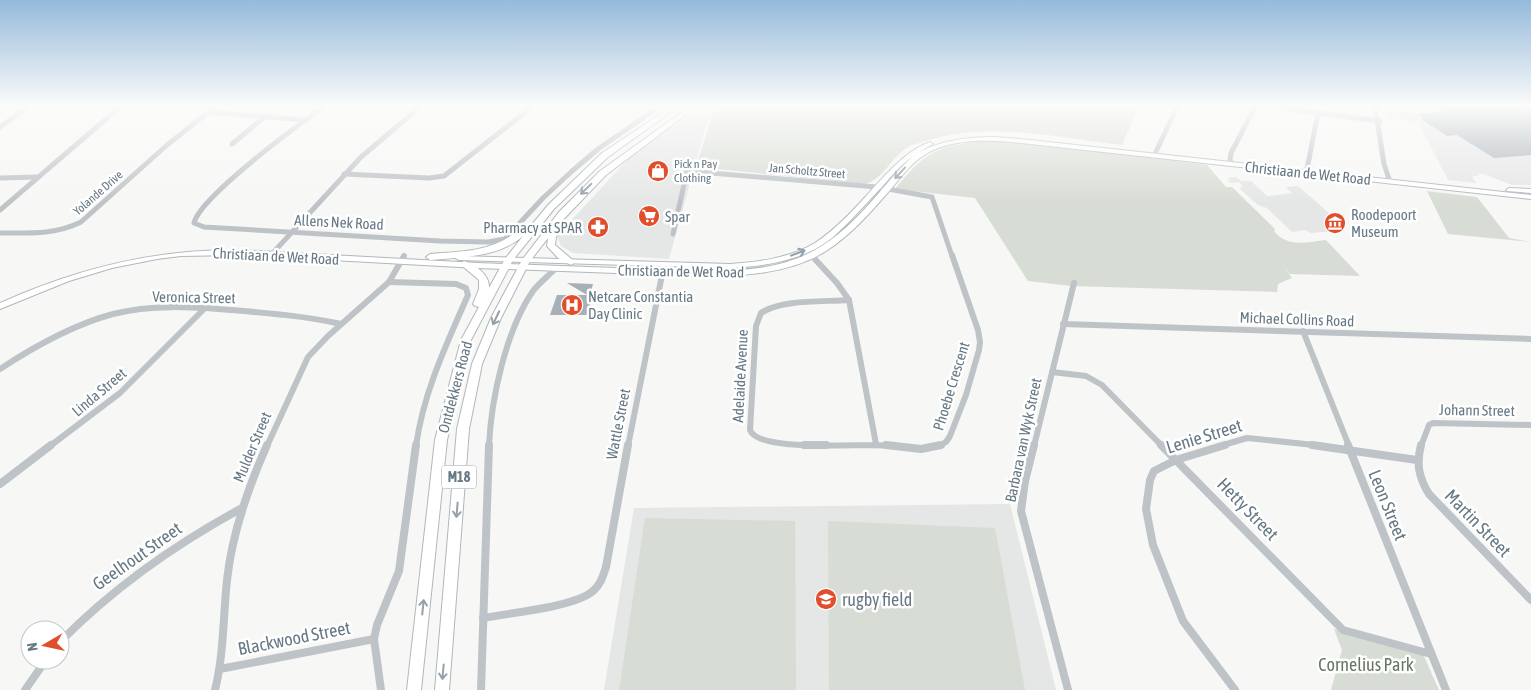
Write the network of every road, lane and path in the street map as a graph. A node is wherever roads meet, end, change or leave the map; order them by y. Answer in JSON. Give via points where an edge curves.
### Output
{"nodes":[{"id":1,"x":82,"y":139,"type":"edge"},
{"id":2,"x":174,"y":139,"type":"edge"},
{"id":3,"x":238,"y":139,"type":"edge"},
{"id":4,"x":280,"y":139,"type":"edge"},
{"id":5,"x":382,"y":139,"type":"edge"},
{"id":6,"x":491,"y":139,"type":"edge"},
{"id":7,"x":612,"y":139,"type":"edge"},
{"id":8,"x":628,"y":139,"type":"edge"},
{"id":9,"x":648,"y":139,"type":"edge"},
{"id":10,"x":952,"y":139,"type":"edge"},
{"id":11,"x":1003,"y":139,"type":"edge"},
{"id":12,"x":1009,"y":139,"type":"edge"},
{"id":13,"x":1035,"y":139,"type":"edge"},
{"id":14,"x":1161,"y":139,"type":"edge"},
{"id":15,"x":1238,"y":139,"type":"edge"},
{"id":16,"x":1314,"y":139,"type":"edge"},
{"id":17,"x":1382,"y":139,"type":"edge"},
{"id":18,"x":232,"y":144,"type":"dead end"},
{"id":19,"x":1154,"y":154,"type":"junction"},
{"id":20,"x":1231,"y":162,"type":"junction"},
{"id":21,"x":1309,"y":171,"type":"junction"},
{"id":22,"x":584,"y":173,"type":"junction"},
{"id":23,"x":344,"y":174,"type":"junction"},
{"id":24,"x":0,"y":178,"type":"edge"},
{"id":25,"x":36,"y":178,"type":"junction"},
{"id":26,"x":1390,"y":180,"type":"junction"},
{"id":27,"x":877,"y":188,"type":"junction"},
{"id":28,"x":886,"y":189,"type":"junction"},
{"id":29,"x":1531,"y":191,"type":"edge"},
{"id":30,"x":925,"y":194,"type":"joint"},
{"id":31,"x":1531,"y":197,"type":"edge"},
{"id":32,"x":570,"y":206,"type":"junction"},
{"id":33,"x":0,"y":210,"type":"edge"},
{"id":34,"x":291,"y":232,"type":"junction"},
{"id":35,"x":0,"y":233,"type":"edge"},
{"id":36,"x":673,"y":234,"type":"dead end"},
{"id":37,"x":472,"y":242,"type":"joint"},
{"id":38,"x":273,"y":252,"type":"junction"},
{"id":39,"x":812,"y":256,"type":"junction"},
{"id":40,"x":430,"y":257,"type":"junction"},
{"id":41,"x":402,"y":259,"type":"junction"},
{"id":42,"x":571,"y":262,"type":"junction"},
{"id":43,"x":507,"y":263,"type":"junction"},
{"id":44,"x":464,"y":264,"type":"junction"},
{"id":45,"x":524,"y":264,"type":"junction"},
{"id":46,"x":663,"y":268,"type":"junction"},
{"id":47,"x":555,"y":269,"type":"junction"},
{"id":48,"x":389,"y":282,"type":"junction"},
{"id":49,"x":1074,"y":282,"type":"dead end"},
{"id":50,"x":849,"y":300,"type":"junction"},
{"id":51,"x":0,"y":304,"type":"edge"},
{"id":52,"x":205,"y":308,"type":"junction"},
{"id":53,"x":341,"y":324,"type":"junction"},
{"id":54,"x":1063,"y":324,"type":"junction"},
{"id":55,"x":1303,"y":331,"type":"junction"},
{"id":56,"x":1531,"y":339,"type":"edge"},
{"id":57,"x":466,"y":340,"type":"junction"},
{"id":58,"x":0,"y":369,"type":"edge"},
{"id":59,"x":1052,"y":372,"type":"junction"},
{"id":60,"x":1531,"y":425,"type":"edge"},
{"id":61,"x":876,"y":444,"type":"junction"},
{"id":62,"x":1350,"y":449,"type":"junction"},
{"id":63,"x":1176,"y":460,"type":"junction"},
{"id":64,"x":1417,"y":460,"type":"junction"},
{"id":65,"x":0,"y":484,"type":"edge"},
{"id":66,"x":242,"y":508,"type":"junction"},
{"id":67,"x":1531,"y":600,"type":"edge"},
{"id":68,"x":483,"y":618,"type":"junction"},
{"id":69,"x":70,"y":632,"type":"edge"},
{"id":70,"x":374,"y":639,"type":"junction"},
{"id":71,"x":1430,"y":654,"type":"junction"},
{"id":72,"x":220,"y":669,"type":"junction"},
{"id":73,"x":39,"y":670,"type":"edge"},
{"id":74,"x":25,"y":690,"type":"edge"},
{"id":75,"x":215,"y":690,"type":"edge"},
{"id":76,"x":381,"y":690,"type":"edge"},
{"id":77,"x":414,"y":690,"type":"edge"},
{"id":78,"x":442,"y":690,"type":"edge"},
{"id":79,"x":481,"y":690,"type":"edge"},
{"id":80,"x":1068,"y":690,"type":"edge"},
{"id":81,"x":1234,"y":690,"type":"edge"},
{"id":82,"x":1446,"y":690,"type":"edge"}],
"edges":[{"from":1,"to":25,"type":"street"},
{"from":2,"to":35,"type":"street","name":"Yolande Drive","via":[[72,228],[56,232]]},
{"from":3,"to":18,"type":"street"},
{"from":4,"to":34,"type":"street","name":"Allens Nek Road","via":[[239,171],[202,209],[194,223],[204,227]]},
{"from":5,"to":23,"type":"street"},
{"from":6,"to":23,"type":"street","via":[[444,176]]},
{"from":7,"to":37,"type":"street","via":[[543,198],[508,237]]},
{"from":8,"to":22,"type":"main road","name":"Ontdekkers Road","number":"M18"},
{"from":9,"to":32,"type":"main road","name":"Ontdekkers Road","number":"M18","one_way":true,"via":[[603,173]]},
{"from":10,"to":27,"type":"main road","name":"Christiaan de Wet Road","via":[[912,152]]},
{"from":11,"to":28,"type":"main road","name":"Christiaan de Wet Road","one_way":true,"via":[[965,141],[938,147],[916,157]]},
{"from":19,"to":12,"type":"main road","name":"Christiaan de Wet Road","one_way":true},
{"from":13,"to":19,"type":"main road","name":"Christiaan de Wet Road"},
{"from":14,"to":19,"type":"street"},
{"from":15,"to":20,"type":"street","via":[[1231,153]]},
{"from":16,"to":21,"type":"street"},
{"from":17,"to":26,"type":"street","via":[[1384,163]]},
{"from":19,"to":20,"type":"main road","name":"Christiaan de Wet Road"},
{"from":20,"to":21,"type":"main road","name":"Christiaan de Wet Road"},
{"from":21,"to":26,"type":"main road","name":"Christiaan de Wet Road"},
{"from":22,"to":40,"type":"main road","via":[[508,244],[490,250]]},
{"from":22,"to":43,"type":"main road","name":"Ontdekkers Road","number":"M18","via":[[546,212]]},
{"from":23,"to":34,"type":"street"},
{"from":24,"to":25,"type":"street"},
{"from":25,"to":33,"type":"street"},
{"from":26,"to":29,"type":"main road","name":"Christiaan de Wet Road"},
{"from":26,"to":31,"type":"main road","name":"Christiaan de Wet Road"},
{"from":27,"to":28,"type":"street","name":"Jan Scholtz Street"},
{"from":27,"to":36,"type":"street","name":"Jan Scholtz Street","via":[[687,171]]},
{"from":46,"to":27,"type":"main road","name":"Christiaan de Wet Road","one_way":true,"via":[[745,266],[800,252],[827,238]]},
{"from":28,"to":30,"type":"street","name":"Jan Scholtz Street"},
{"from":28,"to":39,"type":"main road","name":"Christiaan de Wet Road","via":[[843,236]]},
{"from":30,"to":61,"type":"street","name":"Phoebe Crescent","via":[[933,198],[978,330],[980,350],[948,441],[940,446],[922,448]]},
{"from":32,"to":42,"type":"main road","via":[[550,241],[556,252]]},
{"from":32,"to":45,"type":"main road","name":"Ontdekkers Road","number":"M18"},
{"from":34,"to":37,"type":"street","name":"Allens Nek Road"},
{"from":34,"to":38,"type":"street"},
{"from":38,"to":41,"type":"main road","name":"Christiaan de Wet Road"},
{"from":38,"to":51,"type":"main road","name":"Christiaan de Wet Road","via":[[206,252],[144,259],[85,273]]},
{"from":39,"to":46,"type":"main road","name":"Christiaan de Wet Road","via":[[755,271],[720,273]]},
{"from":39,"to":50,"type":"street"},
{"from":40,"to":41,"type":"main road","name":"Christiaan de Wet Road"},
{"from":40,"to":43,"type":"main road","name":"Christiaan de Wet Road"},
{"from":41,"to":44,"type":"main road","name":"Christiaan de Wet Road"},
{"from":41,"to":48,"type":"street","name":"Mulder Street"},
{"from":42,"to":45,"type":"main road","name":"Christiaan de Wet Road"},
{"from":42,"to":46,"type":"main road","name":"Christiaan de Wet Road"},
{"from":43,"to":44,"type":"main road","name":"Christiaan de Wet Road"},
{"from":43,"to":45,"type":"main road","name":"Christiaan de Wet Road"},
{"from":43,"to":57,"type":"main road","name":"Ontdekkers Road","number":"M18"},
{"from":44,"to":57,"type":"main road","via":[[481,274],[485,283],[470,319]]},
{"from":45,"to":47,"type":"main road","name":"Christiaan de Wet Road"},
{"from":45,"to":78,"type":"main road","name":"Ontdekkers Road","number":"M18","one_way":true,"via":[[483,349],[468,401]]},
{"from":46,"to":47,"type":"main road","name":"Christiaan de Wet Road"},
{"from":46,"to":68,"type":"street","name":"Wattle Street","via":[[606,567],[598,587],[574,601]]},
{"from":47,"to":68,"type":"street","via":[[534,289],[522,309],[504,357],[494,400],[488,434]]},
{"from":48,"to":53,"type":"street","name":"Mulder Street"},
{"from":48,"to":70,"type":"street","name":"Ontdekkers Road","via":[[456,284],[466,288],[468,295],[428,396],[417,438],[400,571]]},
{"from":49,"to":54,"type":"street","name":"Barbara van Wyk Street"},
{"from":50,"to":61,"type":"street"},
{"from":50,"to":61,"type":"street","name":"Adelaide Avenue","via":[[778,306],[760,314],[756,326],[750,430],[758,440],[790,444]]},
{"from":52,"to":53,"type":"street","name":"Veronica Street","via":[[290,314]]},
{"from":52,"to":58,"type":"street","name":"Veronica Street","via":[[155,307],[96,319],[41,343]]},
{"from":52,"to":65,"type":"street","name":"Linda Street","via":[[120,393]]},
{"from":53,"to":66,"type":"street","name":"Mulder Street","via":[[308,357]]},
{"from":54,"to":55,"type":"street","name":"Michael Collins Road"},
{"from":54,"to":59,"type":"street","name":"Barbara van Wyk Street"},
{"from":55,"to":56,"type":"street","name":"Michael Collins Road"},
{"from":55,"to":62,"type":"street","name":"Leon Street"},
{"from":77,"to":57,"type":"main road","name":"Ontdekkers Road","number":"M18","one_way":true,"via":[[441,440]]},
{"from":59,"to":63,"type":"street","name":"Hetty Street","via":[[1086,376],[1098,381]]},
{"from":59,"to":80,"type":"street","name":"Barbara van Wyk Street","via":[[1025,481],[1021,511]]},
{"from":60,"to":64,"type":"street","name":"Johann Street","via":[[1434,423],[1429,425]]},
{"from":62,"to":63,"type":"street","name":"Lenie Street","via":[[1247,438]]},
{"from":62,"to":64,"type":"street","name":"Lenie Street"},
{"from":62,"to":71,"type":"street","name":"Leon Street"},
{"from":63,"to":71,"type":"street","name":"Hetty Street","via":[[1343,630]]},
{"from":63,"to":81,"type":"street","name":"Lenie Street","via":[[1158,468],[1152,475],[1146,509],[1148,528],[1183,621]]},
{"from":64,"to":67,"type":"street","name":"Martin Street","via":[[1419,476],[1429,494]]},
{"from":66,"to":69,"type":"street","name":"Geelhout Street","via":[[129,578],[102,599]]},
{"from":66,"to":72,"type":"street","name":"Mulder Street","via":[[227,579]]},
{"from":68,"to":79,"type":"street"},
{"from":70,"to":72,"type":"street","name":"Blackwood Street"},
{"from":70,"to":76,"type":"street","name":"Ontdekkers Road"},
{"from":71,"to":82,"type":"street","name":"Leon Street"},
{"from":72,"to":75,"type":"street","name":"Mulder Street"},
{"from":73,"to":74,"type":"street"}]}
